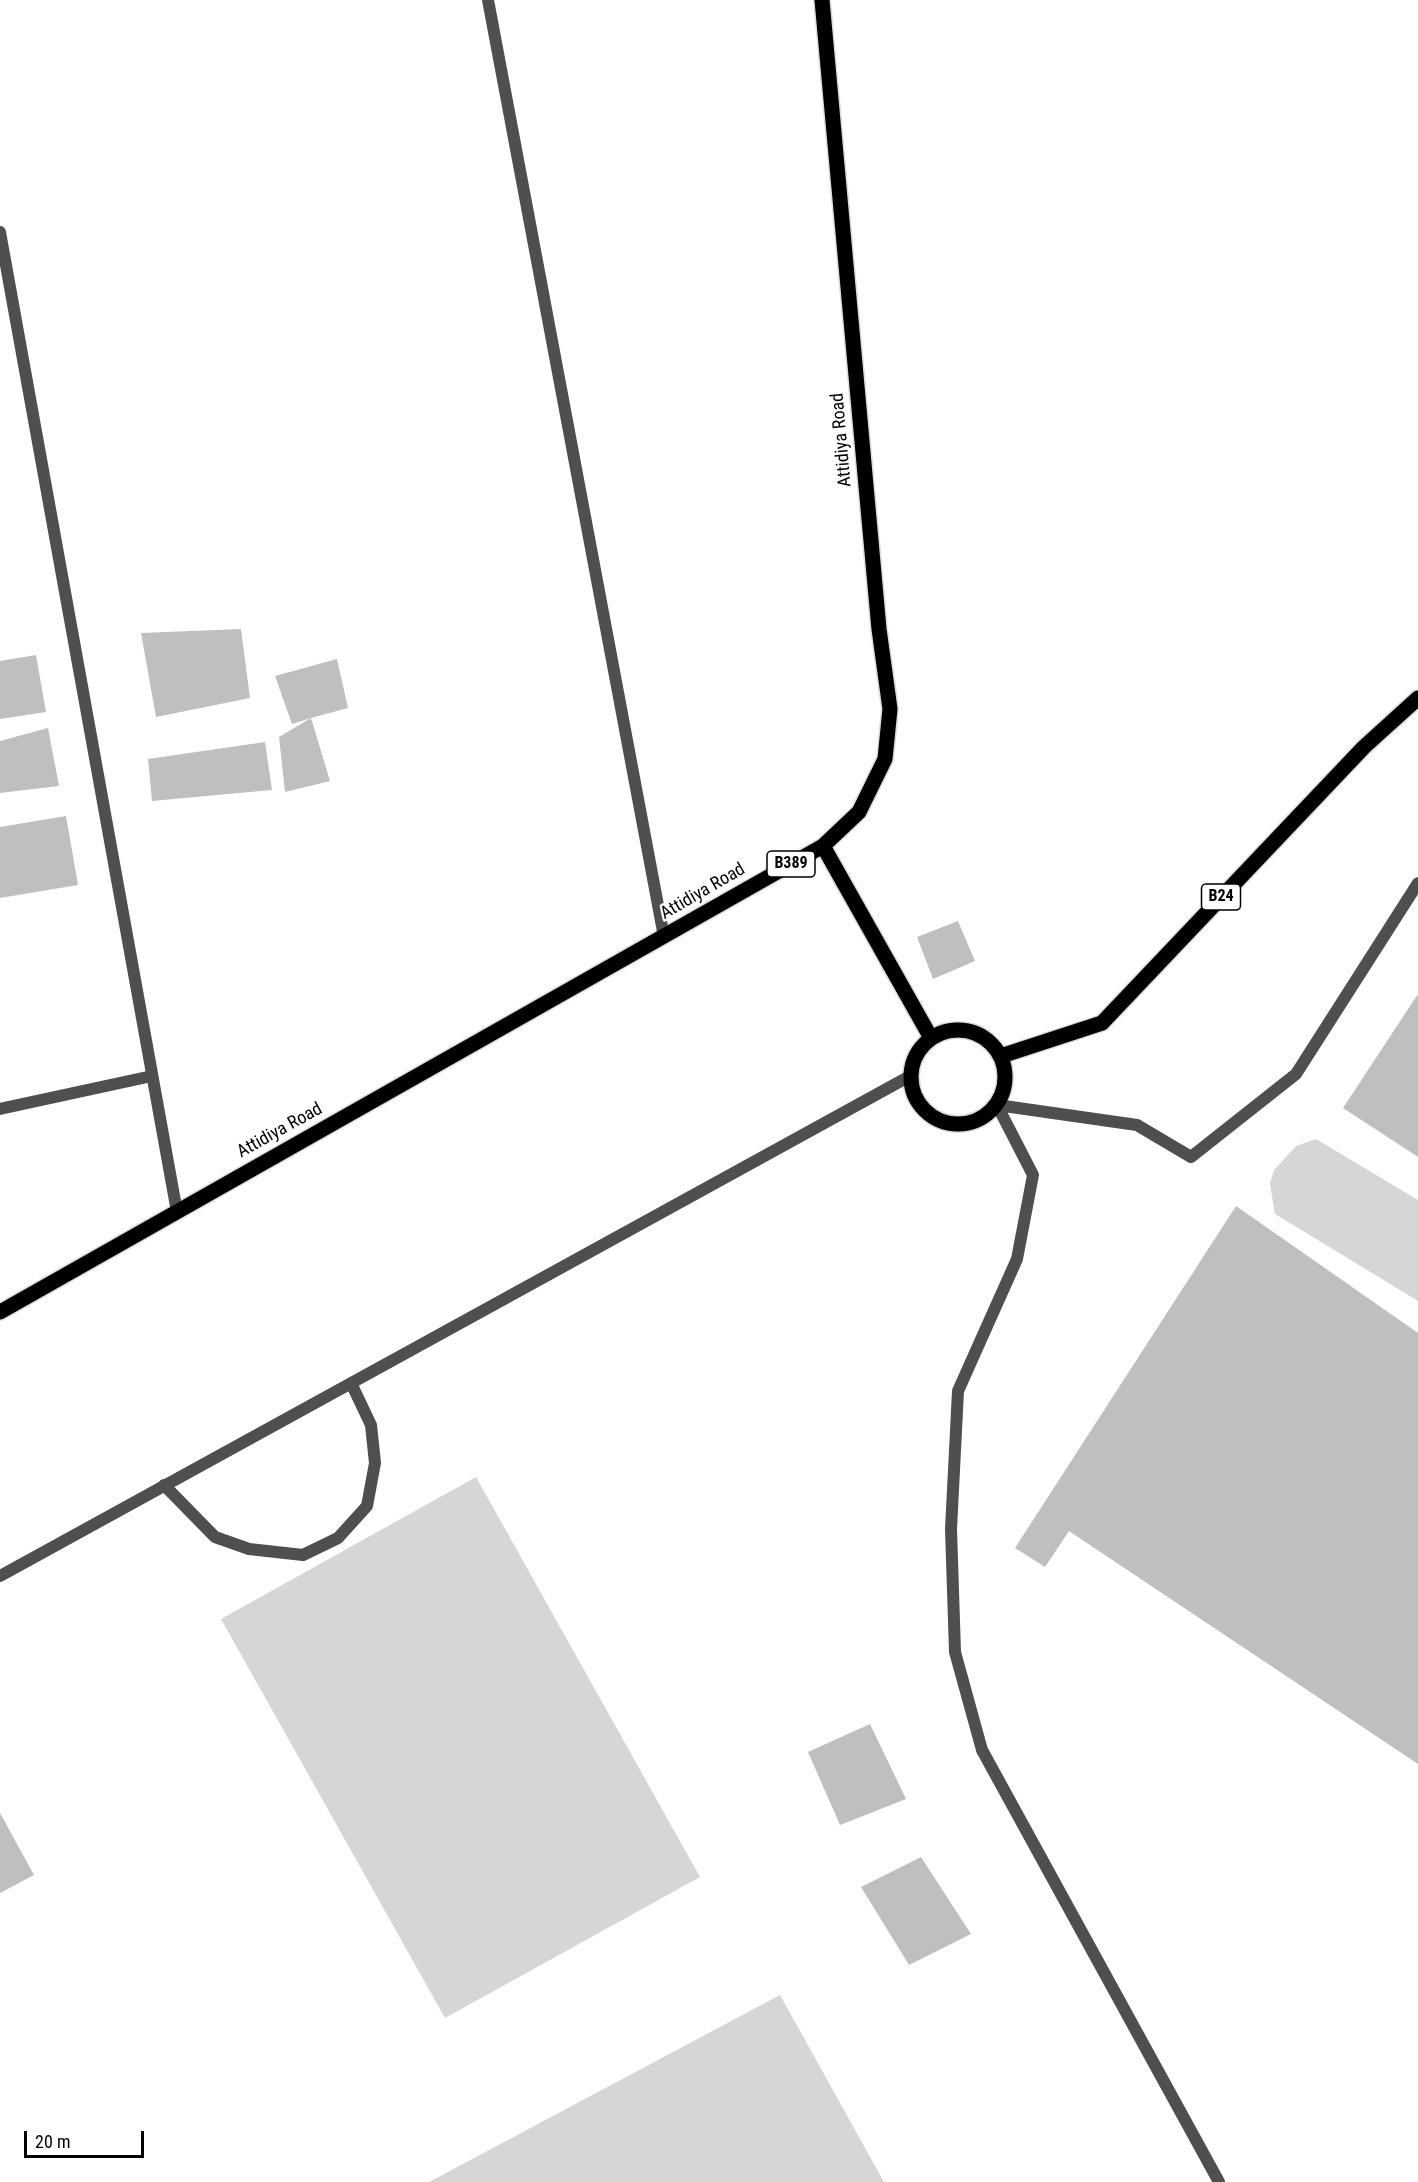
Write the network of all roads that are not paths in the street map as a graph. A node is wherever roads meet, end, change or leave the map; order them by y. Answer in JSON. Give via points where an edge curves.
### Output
{"nodes":[{"id":1,"x":488,"y":0,"type":"edge"},
{"id":2,"x":822,"y":0,"type":"edge"},
{"id":3,"x":0,"y":232,"type":"edge"},
{"id":4,"x":1418,"y":698,"type":"edge"},
{"id":5,"x":823,"y":846,"type":"junction"},
{"id":6,"x":1418,"y":883,"type":"edge"},
{"id":7,"x":664,"y":937,"type":"junction"},
{"id":8,"x":931,"y":1038,"type":"junction"},
{"id":9,"x":1001,"y":1056,"type":"junction"},
{"id":10,"x":152,"y":1076,"type":"junction"},
{"id":11,"x":910,"y":1076,"type":"junction"},
{"id":12,"x":997,"y":1105,"type":"junction"},
{"id":13,"x":0,"y":1109,"type":"edge"},
{"id":14,"x":177,"y":1212,"type":"junction"},
{"id":15,"x":0,"y":1312,"type":"edge"},
{"id":16,"x":351,"y":1383,"type":"junction"},
{"id":17,"x":164,"y":1485,"type":"junction"},
{"id":18,"x":0,"y":1576,"type":"edge"},
{"id":19,"x":1219,"y":2182,"type":"edge"}],
"edges":[{"from":1,"to":7,"type":"street"},
{"from":2,"to":5,"type":"main road","name":"Attidiya Road","number":"B389","via":[[879,629],[890,709],[885,759],[859,812]]},
{"from":3,"to":10,"type":"street"},
{"from":4,"to":9,"type":"main road","number":"B24","via":[[1364,747],[1102,1023]]},
{"from":5,"to":7,"type":"main road","name":"Attidiya Road","number":"B389"},
{"from":5,"to":8,"type":"main road"},
{"from":6,"to":12,"type":"street","via":[[1296,1074],[1191,1157],[1137,1125]]},
{"from":7,"to":14,"type":"main road","name":"Attidiya Road","number":"B389"},
{"from":8,"to":9,"type":"main road","via":[[959,1029],[977,1033]]},
{"from":8,"to":11,"type":"main road","via":[[920,1048]]},
{"from":9,"to":12,"type":"main road","via":[[1005,1081]]},
{"from":10,"to":13,"type":"street"},
{"from":10,"to":14,"type":"street"},
{"from":11,"to":12,"type":"main road","via":[[912,1091],[921,1107],[950,1124],[967,1124]]},
{"from":11,"to":16,"type":"street"},
{"from":12,"to":19,"type":"street","via":[[1033,1175],[1017,1259],[958,1391],[951,1529],[955,1652],[982,1750]]},
{"from":14,"to":15,"type":"main road","name":"Attidiya Road","number":"B389"},
{"from":16,"to":17,"type":"street"},
{"from":16,"to":17,"type":"street","via":[[371,1425],[375,1463],[367,1506],[338,1538],[303,1556],[249,1549],[215,1537]]},
{"from":17,"to":18,"type":"street"}]}
